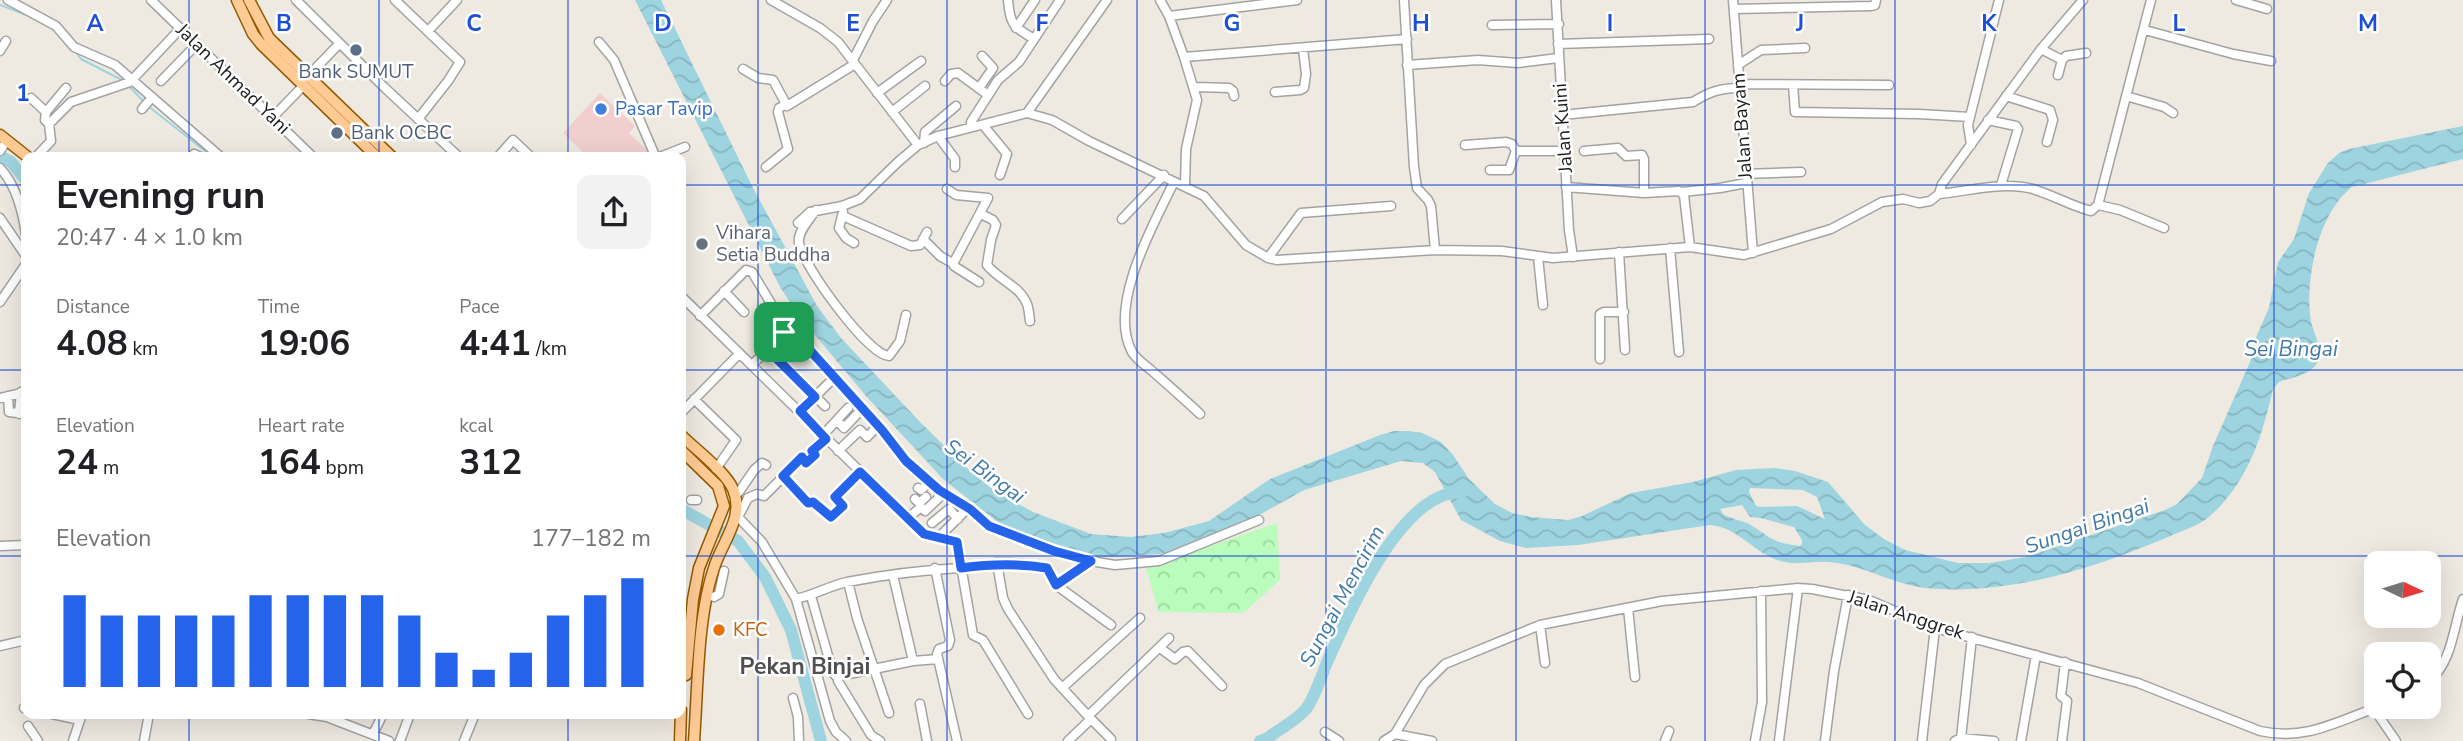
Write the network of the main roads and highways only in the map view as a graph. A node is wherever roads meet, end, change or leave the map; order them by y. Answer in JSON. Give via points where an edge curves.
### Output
{"nodes":[{"id":1,"x":237,"y":0,"type":"edge"},
{"id":2,"x":248,"y":0,"type":"edge"},
{"id":3,"x":306,"y":80,"type":"junction"},
{"id":4,"x":363,"y":136,"type":"junction"},
{"id":5,"x":3,"y":143,"type":"edge"},
{"id":6,"x":375,"y":152,"type":"edge"},
{"id":7,"x":385,"y":152,"type":"edge"},
{"id":8,"x":21,"y":153,"type":"edge"},
{"id":9,"x":688,"y":452,"type":"edge"},
{"id":10,"x":703,"y":556,"type":"junction"},
{"id":11,"x":716,"y":562,"type":"junction"},
{"id":12,"x":690,"y":628,"type":"junction"},
{"id":13,"x":703,"y":629,"type":"junction"},
{"id":14,"x":686,"y":657,"type":"edge"},
{"id":15,"x":686,"y":673,"type":"edge"},
{"id":16,"x":698,"y":682,"type":"junction"},
{"id":17,"x":681,"y":719,"type":"edge"},
{"id":18,"x":680,"y":737,"type":"edge"},
{"id":19,"x":694,"y":737,"type":"edge"}],
"edges":[{"from":1,"to":3,"type":"main road","via":[[261,44]]},
{"from":2,"to":3,"type":"main road","via":[[269,38]]},
{"from":3,"to":4,"type":"main road"},
{"from":4,"to":6,"type":"main road"},
{"from":4,"to":7,"type":"main road"},
{"from":5,"to":8,"type":"main road"},
{"from":9,"to":10,"type":"main road","via":[[723,497],[723,512]]},
{"from":9,"to":11,"type":"main road","via":[[716,469],[736,490],[735,521]]},
{"from":10,"to":11,"type":"main road"},
{"from":10,"to":12,"type":"main road"},
{"from":11,"to":13,"type":"main road"},
{"from":12,"to":13,"type":"main road"},
{"from":12,"to":14,"type":"main road"},
{"from":13,"to":16,"type":"main road"},
{"from":15,"to":16,"type":"main road"},
{"from":16,"to":19,"type":"main road"},
{"from":17,"to":18,"type":"main road"},
{"from":18,"to":19,"type":"main road"}]}
